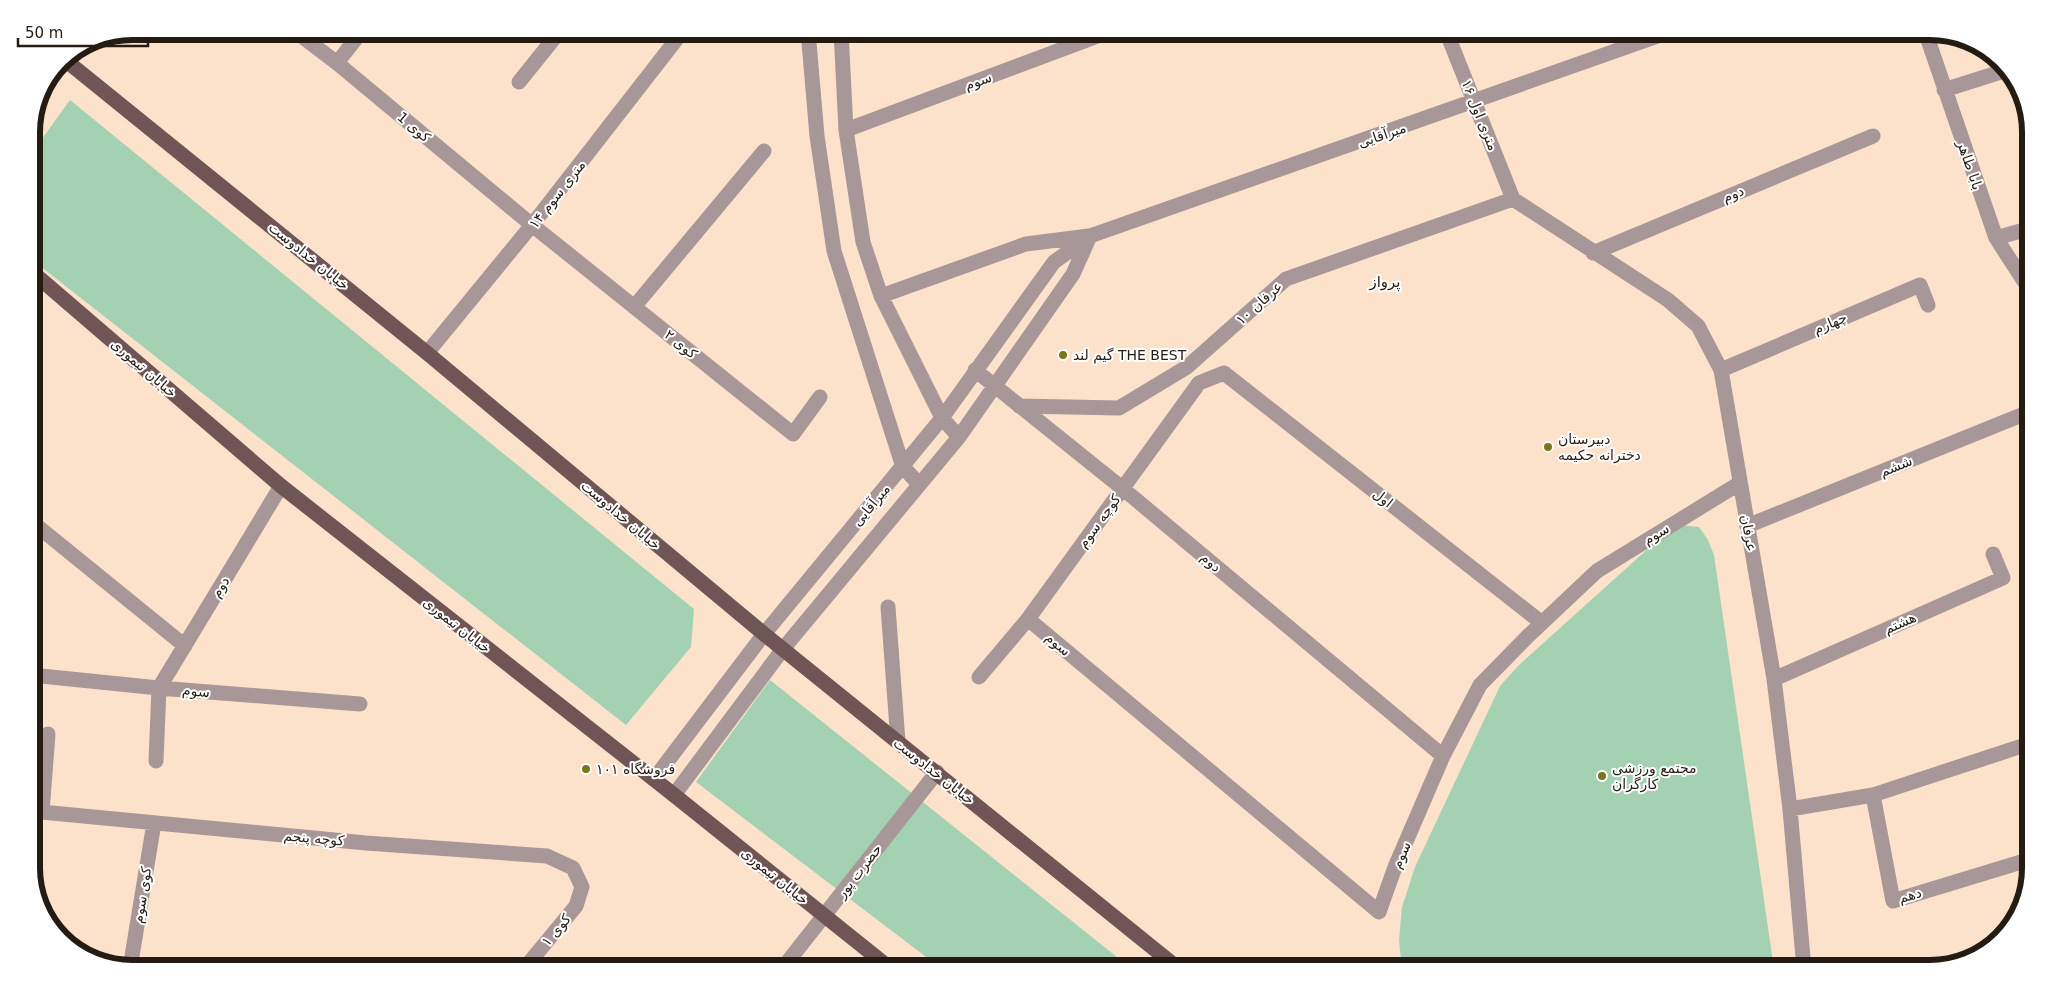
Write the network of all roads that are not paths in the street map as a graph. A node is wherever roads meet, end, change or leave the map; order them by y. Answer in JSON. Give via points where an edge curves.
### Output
{"nodes":[{"id":1,"x":307,"y":40,"type":"edge"},
{"id":2,"x":355,"y":40,"type":"edge"},
{"id":3,"x":553,"y":40,"type":"edge"},
{"id":4,"x":676,"y":40,"type":"edge"},
{"id":5,"x":809,"y":40,"type":"edge"},
{"id":6,"x":841,"y":40,"type":"edge"},
{"id":7,"x":1087,"y":40,"type":"edge"},
{"id":8,"x":1450,"y":40,"type":"edge"},
{"id":9,"x":1647,"y":40,"type":"edge"},
{"id":10,"x":1928,"y":40,"type":"edge"},
{"id":11,"x":337,"y":63,"type":"junction"},
{"id":12,"x":71,"y":64,"type":"edge"},
{"id":13,"x":2000,"y":72,"type":"edge"},
{"id":14,"x":519,"y":82,"type":"dead end"},
{"id":15,"x":1944,"y":90,"type":"junction"},
{"id":16,"x":1475,"y":102,"type":"junction"},
{"id":17,"x":846,"y":130,"type":"junction"},
{"id":18,"x":1872,"y":136,"type":"dead end"},
{"id":19,"x":764,"y":151,"type":"dead end"},
{"id":20,"x":1513,"y":199,"type":"junction"},
{"id":21,"x":532,"y":225,"type":"junction"},
{"id":22,"x":2022,"y":231,"type":"edge"},
{"id":23,"x":1090,"y":236,"type":"junction"},
{"id":24,"x":1996,"y":238,"type":"junction"},
{"id":25,"x":1593,"y":253,"type":"junction"},
{"id":26,"x":40,"y":278,"type":"edge"},
{"id":27,"x":2022,"y":278,"type":"edge"},
{"id":28,"x":881,"y":296,"type":"junction"},
{"id":29,"x":1928,"y":305,"type":"dead end"},
{"id":30,"x":634,"y":307,"type":"junction"},
{"id":31,"x":427,"y":353,"type":"junction"},
{"id":32,"x":976,"y":370,"type":"junction"},
{"id":33,"x":1721,"y":370,"type":"junction"},
{"id":34,"x":1224,"y":373,"type":"joint"},
{"id":35,"x":994,"y":386,"type":"junction"},
{"id":36,"x":820,"y":397,"type":"dead end"},
{"id":37,"x":1019,"y":406,"type":"junction"},
{"id":38,"x":2022,"y":415,"type":"edge"},
{"id":39,"x":942,"y":418,"type":"junction"},
{"id":40,"x":958,"y":437,"type":"junction"},
{"id":41,"x":903,"y":467,"type":"junction"},
{"id":42,"x":1740,"y":483,"type":"junction"},
{"id":43,"x":919,"y":484,"type":"junction"},
{"id":44,"x":281,"y":486,"type":"junction"},
{"id":45,"x":1122,"y":488,"type":"junction"},
{"id":46,"x":1747,"y":526,"type":"junction"},
{"id":47,"x":40,"y":528,"type":"edge"},
{"id":48,"x":1993,"y":554,"type":"dead end"},
{"id":49,"x":888,"y":607,"type":"dead end"},
{"id":50,"x":1028,"y":619,"type":"junction"},
{"id":51,"x":1542,"y":623,"type":"junction"},
{"id":52,"x":764,"y":634,"type":"junction"},
{"id":53,"x":185,"y":646,"type":"junction"},
{"id":54,"x":782,"y":648,"type":"junction"},
{"id":55,"x":40,"y":676,"type":"edge"},
{"id":56,"x":979,"y":677,"type":"dead end"},
{"id":57,"x":1774,"y":679,"type":"junction"},
{"id":58,"x":160,"y":688,"type":"junction"},
{"id":59,"x":360,"y":704,"type":"dead end"},
{"id":60,"x":48,"y":734,"type":"dead end"},
{"id":61,"x":898,"y":742,"type":"junction"},
{"id":62,"x":2022,"y":745,"type":"edge"},
{"id":63,"x":1443,"y":756,"type":"junction"},
{"id":64,"x":156,"y":761,"type":"dead end"},
{"id":65,"x":937,"y":772,"type":"junction"},
{"id":66,"x":654,"y":779,"type":"junction"},
{"id":67,"x":40,"y":786,"type":"edge"},
{"id":68,"x":674,"y":795,"type":"junction"},
{"id":69,"x":1873,"y":795,"type":"junction"},
{"id":70,"x":1790,"y":809,"type":"junction"},
{"id":71,"x":40,"y":812,"type":"edge"},
{"id":72,"x":154,"y":823,"type":"junction"},
{"id":73,"x":2022,"y":862,"type":"edge"},
{"id":74,"x":582,"y":887,"type":"joint"},
{"id":75,"x":824,"y":915,"type":"junction"},
{"id":76,"x":131,"y":960,"type":"edge"},
{"id":77,"x":531,"y":960,"type":"edge"},
{"id":78,"x":789,"y":960,"type":"edge"},
{"id":79,"x":880,"y":960,"type":"edge"},
{"id":80,"x":1168,"y":960,"type":"edge"},
{"id":81,"x":1803,"y":960,"type":"edge"}],
"edges":[{"from":1,"to":11,"type":"street","name":"کوی 1"},
{"from":2,"to":11,"type":"street"},
{"from":3,"to":14,"type":"street"},
{"from":4,"to":21,"type":"street","name":"۱۴ متری سوم"},
{"from":5,"to":41,"type":"street","via":[[817,136],[834,251]]},
{"from":6,"to":17,"type":"street"},
{"from":7,"to":17,"type":"street","name":"سوم"},
{"from":8,"to":16,"type":"street","name":"۱۶ متری اول"},
{"from":9,"to":16,"type":"street","name":"میرآقایی"},
{"from":10,"to":15,"type":"street","name":"بابا طاهر"},
{"from":11,"to":21,"type":"street","name":"کوی 1"},
{"from":12,"to":31,"type":"main road","name":"خیابان خدادوست"},
{"from":13,"to":15,"type":"street"},
{"from":15,"to":24,"type":"street","name":"بابا طاهر"},
{"from":16,"to":20,"type":"street","name":"۱۶ متری اول"},
{"from":16,"to":23,"type":"street","name":"میرآقایی"},
{"from":17,"to":28,"type":"street","via":[[862,242]]},
{"from":18,"to":25,"type":"street","name":"دوم"},
{"from":19,"to":30,"type":"street"},
{"from":20,"to":25,"type":"street","name":"عرفان"},
{"from":20,"to":37,"type":"street","name":"عرفان ۱۰","via":[[1286,279],[1187,367],[1119,408]]},
{"from":21,"to":30,"type":"street","name":"کوی ۲"},
{"from":21,"to":31,"type":"street","name":"۱۴ متری سوم"},
{"from":22,"to":24,"type":"street"},
{"from":23,"to":28,"type":"street","via":[[1026,244]]},
{"from":23,"to":32,"type":"street","name":"میرآقایی","via":[[1054,262]]},
{"from":23,"to":35,"type":"street","name":"میرآقایی","via":[[1074,274]]},
{"from":24,"to":27,"type":"street","name":"بابا طاهر"},
{"from":25,"to":33,"type":"street","name":"عرفان","via":[[1668,300],[1698,326]]},
{"from":26,"to":44,"type":"main road","name":"خیابان تیموری"},
{"from":28,"to":39,"type":"street"},
{"from":29,"to":33,"type":"street","name":"چهارم","via":[[1920,285]]},
{"from":30,"to":36,"type":"street","name":"کوی ۲","via":[[793,434]]},
{"from":31,"to":52,"type":"main road","name":"خیابان خدادوست"},
{"from":32,"to":35,"type":"street","name":"دوم"},
{"from":32,"to":39,"type":"street","name":"میرآقایی"},
{"from":33,"to":42,"type":"street","name":"عرفان"},
{"from":34,"to":45,"type":"street","name":"کوچه سوم","via":[[1199,383]]},
{"from":34,"to":51,"type":"street","name":"اول"},
{"from":35,"to":37,"type":"street","name":"دوم"},
{"from":35,"to":40,"type":"street","name":"میرآقایی"},
{"from":37,"to":45,"type":"street","name":"دوم"},
{"from":38,"to":46,"type":"street","name":"ششم"},
{"from":39,"to":40,"type":"street"},
{"from":39,"to":41,"type":"street","name":"میرآقایی"},
{"from":40,"to":43,"type":"street","name":"میرآقایی"},
{"from":41,"to":43,"type":"street"},
{"from":41,"to":52,"type":"street","name":"میرآقایی"},
{"from":42,"to":46,"type":"street","name":"عرفان"},
{"from":42,"to":51,"type":"street","name":"سوم","via":[[1597,571]]},
{"from":43,"to":54,"type":"street","name":"میرآقایی"},
{"from":44,"to":53,"type":"street","name":"دوم"},
{"from":44,"to":66,"type":"main road","name":"خیابان تیموری"},
{"from":45,"to":50,"type":"street","name":"کوچه سوم"},
{"from":45,"to":63,"type":"street","name":"دوم"},
{"from":46,"to":57,"type":"street","name":"عرفان"},
{"from":47,"to":53,"type":"street"},
{"from":48,"to":57,"type":"street","name":"هشتم","via":[[2003,578]]},
{"from":49,"to":61,"type":"street"},
{"from":50,"to":56,"type":"street","name":"کوچه سوم"},
{"from":50,"to":63,"type":"street","name":"سوم","via":[[1379,912]]},
{"from":51,"to":63,"type":"street","name":"سوم","via":[[1480,685]]},
{"from":52,"to":54,"type":"main road","name":"خیابان خدادوست"},
{"from":52,"to":66,"type":"street","name":"میرآقایی"},
{"from":53,"to":58,"type":"street","name":"دوم"},
{"from":54,"to":61,"type":"main road","name":"خیابان خدادوست"},
{"from":54,"to":68,"type":"street","name":"میرآقایی"},
{"from":55,"to":58,"type":"street","name":"سوم"},
{"from":57,"to":70,"type":"street","name":"عرفان"},
{"from":58,"to":59,"type":"street","name":"سوم"},
{"from":58,"to":64,"type":"street"},
{"from":60,"to":67,"type":"street"},
{"from":61,"to":65,"type":"main road","name":"خیابان خدادوست"},
{"from":62,"to":69,"type":"street"},
{"from":65,"to":75,"type":"street","name":"حضرت پور"},
{"from":65,"to":80,"type":"main road","name":"خیابان خدادوست"},
{"from":66,"to":68,"type":"main road","name":"خیابان تیموری"},
{"from":68,"to":75,"type":"main road","name":"خیابان تیموری"},
{"from":69,"to":70,"type":"street"},
{"from":69,"to":73,"type":"street","name":"دهم","via":[[1893,901]]},
{"from":70,"to":81,"type":"street","name":"عرفان"},
{"from":71,"to":72,"type":"street","name":"کوچه پنجم"},
{"from":72,"to":74,"type":"street","name":"کوچه پنجم","via":[[547,856],[573,868]]},
{"from":72,"to":76,"type":"street","name":"کوی سوم"},
{"from":74,"to":77,"type":"street","name":"کوی ۱","via":[[576,906]]},
{"from":75,"to":78,"type":"street","name":"حضرت پور"},
{"from":75,"to":79,"type":"main road","name":"خیابان تیموری"}]}
